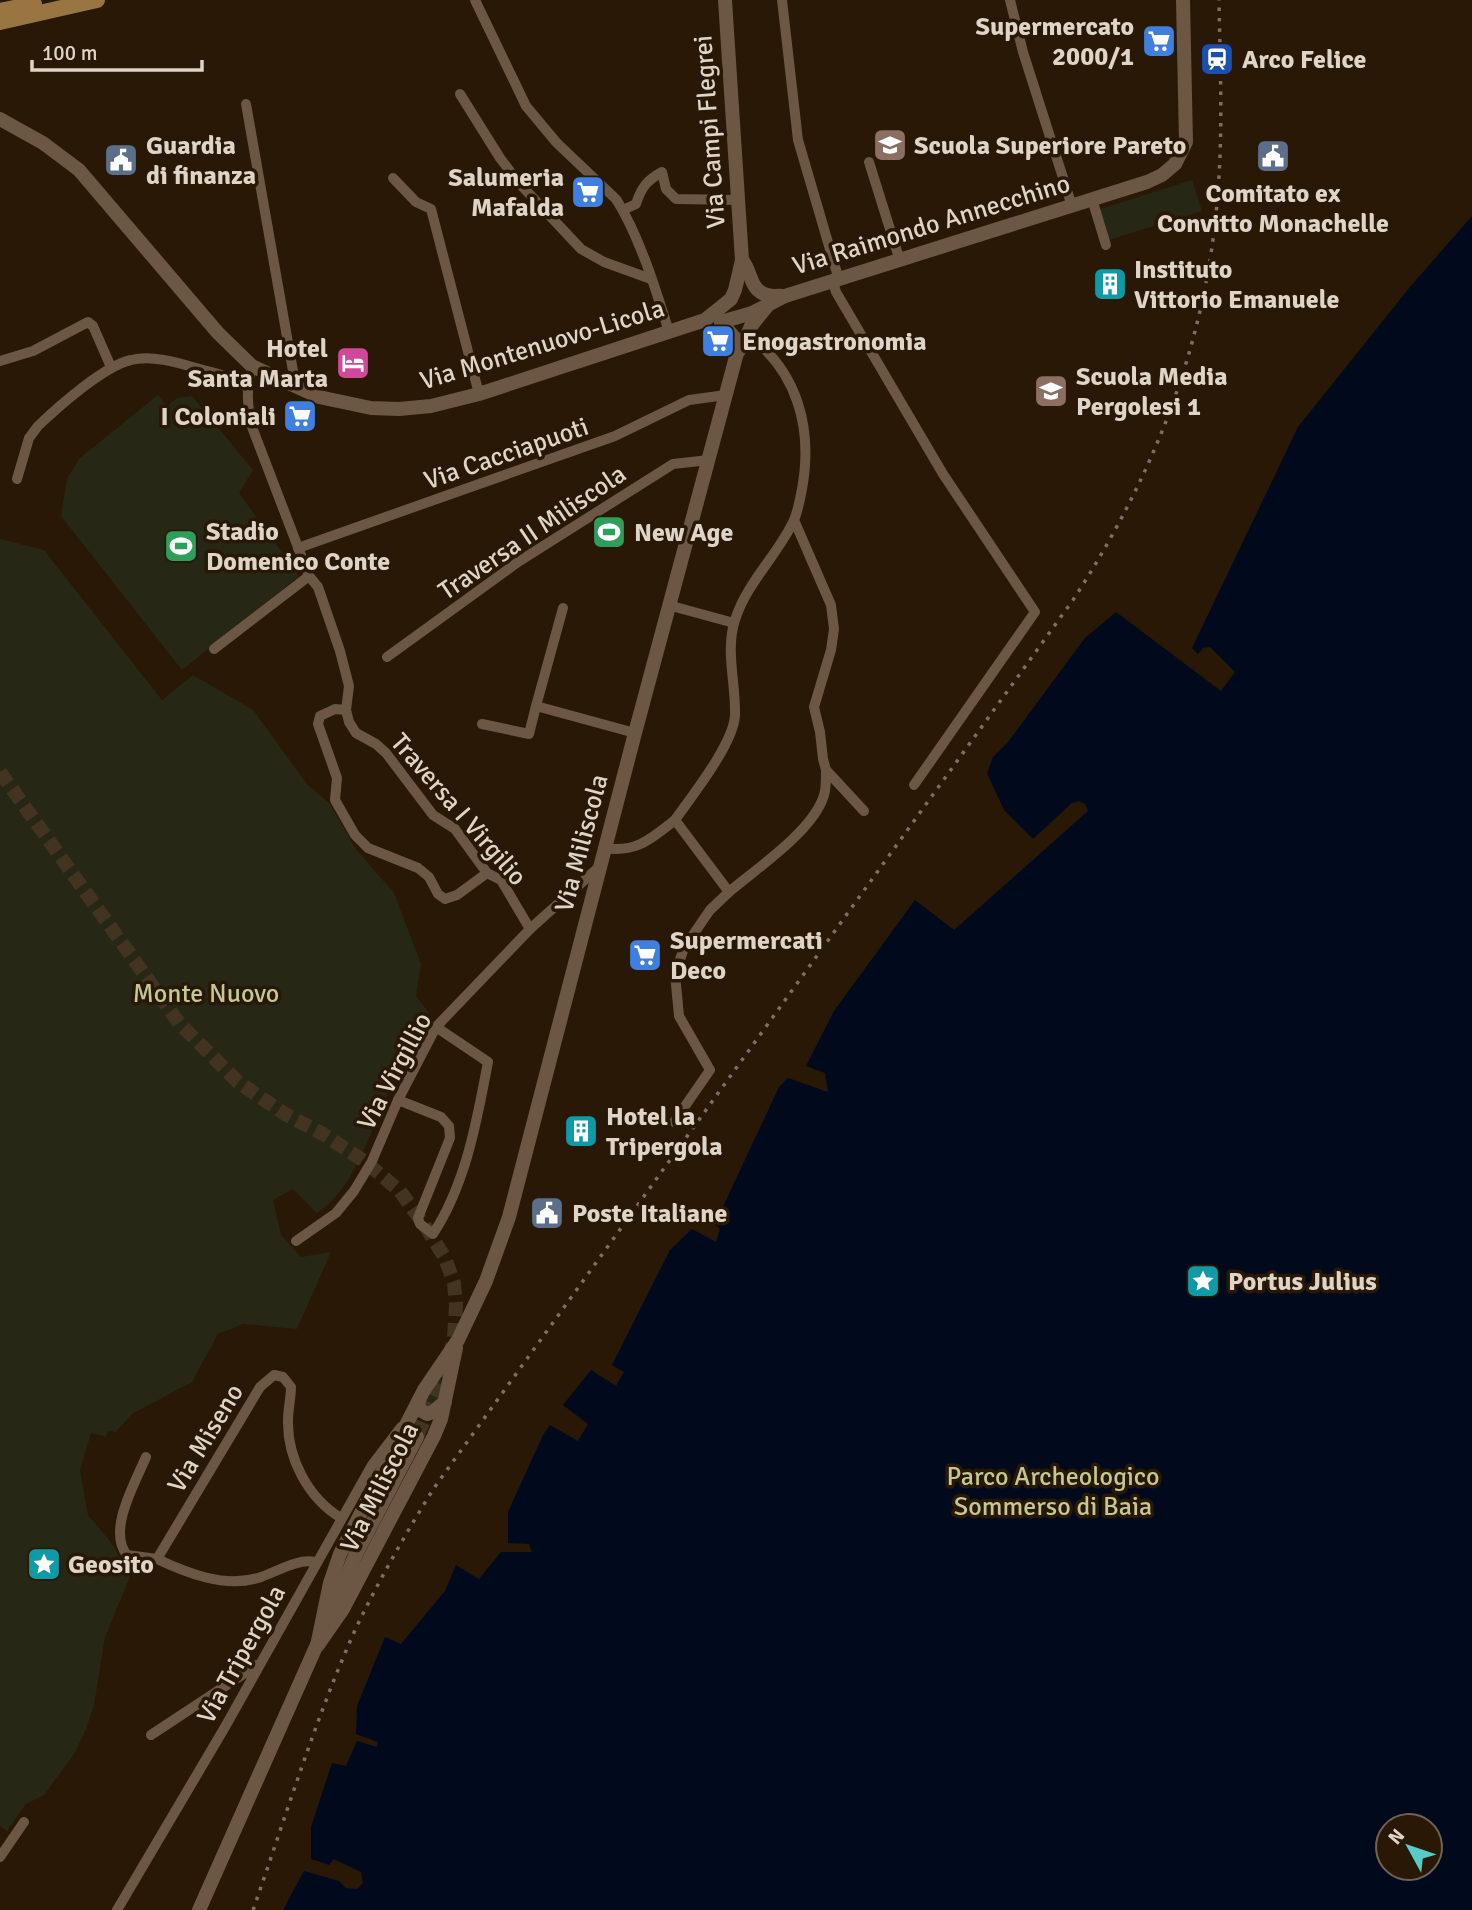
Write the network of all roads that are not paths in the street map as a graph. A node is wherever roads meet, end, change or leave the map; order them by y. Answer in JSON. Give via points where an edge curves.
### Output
{"nodes":[{"id":1,"x":50,"y":0,"type":"edge"},
{"id":2,"x":97,"y":0,"type":"edge"},
{"id":3,"x":475,"y":0,"type":"edge"},
{"id":4,"x":725,"y":0,"type":"edge"},
{"id":5,"x":782,"y":0,"type":"edge"},
{"id":6,"x":1010,"y":0,"type":"edge"},
{"id":7,"x":1183,"y":0,"type":"edge"},
{"id":8,"x":0,"y":11,"type":"edge"},
{"id":9,"x":0,"y":22,"type":"edge"},
{"id":10,"x":460,"y":94,"type":"dead end"},
{"id":11,"x":246,"y":104,"type":"dead end"},
{"id":12,"x":0,"y":119,"type":"edge"},
{"id":13,"x":869,"y":162,"type":"dead end"},
{"id":14,"x":393,"y":178,"type":"dead end"},
{"id":15,"x":738,"y":200,"type":"junction"},
{"id":16,"x":1092,"y":200,"type":"junction"},
{"id":17,"x":1072,"y":206,"type":"junction"},
{"id":18,"x":623,"y":210,"type":"junction"},
{"id":19,"x":1106,"y":245,"type":"dead end"},
{"id":20,"x":742,"y":260,"type":"junction"},
{"id":21,"x":900,"y":261,"type":"junction"},
{"id":22,"x":749,"y":276,"type":"junction"},
{"id":23,"x":651,"y":279,"type":"junction"},
{"id":24,"x":836,"y":281,"type":"junction"},
{"id":25,"x":785,"y":296,"type":"junction"},
{"id":26,"x":705,"y":320,"type":"junction"},
{"id":27,"x":722,"y":322,"type":"junction"},
{"id":28,"x":750,"y":324,"type":"junction"},
{"id":29,"x":669,"y":332,"type":"junction"},
{"id":30,"x":737,"y":353,"type":"junction"},
{"id":31,"x":0,"y":361,"type":"edge"},
{"id":32,"x":252,"y":366,"type":"junction"},
{"id":33,"x":111,"y":367,"type":"junction"},
{"id":34,"x":246,"y":387,"type":"junction"},
{"id":35,"x":296,"y":388,"type":"junction"},
{"id":36,"x":479,"y":394,"type":"junction"},
{"id":37,"x":726,"y":395,"type":"junction"},
{"id":38,"x":709,"y":460,"type":"junction"},
{"id":39,"x":17,"y":479,"type":"dead end"},
{"id":40,"x":794,"y":520,"type":"junction"},
{"id":41,"x":298,"y":548,"type":"junction"},
{"id":42,"x":309,"y":576,"type":"junction"},
{"id":43,"x":668,"y":605,"type":"junction"},
{"id":44,"x":563,"y":608,"type":"dead end"},
{"id":45,"x":734,"y":623,"type":"junction"},
{"id":46,"x":214,"y":649,"type":"dead end"},
{"id":47,"x":387,"y":657,"type":"dead end"},
{"id":48,"x":536,"y":706,"type":"junction"},
{"id":49,"x":346,"y":710,"type":"junction"},
{"id":50,"x":481,"y":724,"type":"dead end"},
{"id":51,"x":635,"y":733,"type":"junction"},
{"id":52,"x":826,"y":770,"type":"junction"},
{"id":53,"x":914,"y":785,"type":"dead end"},
{"id":54,"x":864,"y":811,"type":"dead end"},
{"id":55,"x":675,"y":820,"type":"junction"},
{"id":56,"x":604,"y":848,"type":"junction"},
{"id":57,"x":600,"y":866,"type":"junction"},
{"id":58,"x":486,"y":873,"type":"junction"},
{"id":59,"x":729,"y":892,"type":"junction"},
{"id":60,"x":530,"y":929,"type":"junction"},
{"id":61,"x":436,"y":1027,"type":"junction"},
{"id":62,"x":398,"y":1100,"type":"junction"},
{"id":63,"x":674,"y":1122,"type":"dead end"},
{"id":64,"x":296,"y":1241,"type":"dead end"},
{"id":65,"x":458,"y":1340,"type":"junction"},
{"id":66,"x":445,"y":1402,"type":"junction"},
{"id":67,"x":418,"y":1403,"type":"junction"},
{"id":68,"x":407,"y":1423,"type":"junction"},
{"id":69,"x":435,"y":1436,"type":"junction"},
{"id":70,"x":417,"y":1437,"type":"tunnel mouth"},
{"id":71,"x":146,"y":1457,"type":"dead end"},
{"id":72,"x":341,"y":1518,"type":"junction"},
{"id":73,"x":157,"y":1559,"type":"junction"},
{"id":74,"x":315,"y":1562,"type":"junction"},
{"id":75,"x":317,"y":1646,"type":"junction"},
{"id":76,"x":260,"y":1663,"type":"junction"},
{"id":77,"x":151,"y":1735,"type":"dead end"},
{"id":78,"x":24,"y":1822,"type":"dead end"},
{"id":79,"x":0,"y":1857,"type":"edge"},
{"id":80,"x":117,"y":1910,"type":"edge"},
{"id":81,"x":199,"y":1910,"type":"edge"}],
"edges":[{"from":1,"to":8,"type":"main road"},
{"from":2,"to":9,"type":"main road"},
{"from":3,"to":18,"type":"street","via":[[526,106]]},
{"from":4,"to":15,"type":"street","name":"Via Campi Flegrei"},
{"from":5,"to":24,"type":"street","via":[[798,140]]},
{"from":6,"to":17,"type":"street"},
{"from":7,"to":16,"type":"street","name":"Via Raimondo Annecchino","via":[[1187,132],[1181,154],[1155,179]]},
{"from":10,"to":23,"type":"street","via":[[519,183],[581,248]]},
{"from":11,"to":35,"type":"street"},
{"from":12,"to":32,"type":"street","name":"Via Montenuovo-Licola","via":[[79,170],[218,333]]},
{"from":13,"to":21,"type":"street"},
{"from":14,"to":36,"type":"street","via":[[416,202],[431,209]]},
{"from":15,"to":18,"type":"street","via":[[676,199],[666,189],[662,172],[641,189],[636,204]]},
{"from":15,"to":20,"type":"street","name":"Via Campi Flegrei"},
{"from":16,"to":17,"type":"street","name":"Via Raimondo Annecchino"},
{"from":16,"to":19,"type":"street","name":"Via Raimondo Annecchino"},
{"from":17,"to":21,"type":"street","name":"Via Raimondo Annecchino"},
{"from":18,"to":23,"type":"street"},
{"from":20,"to":22,"type":"street"},
{"from":20,"to":26,"type":"street","via":[[731,299]]},
{"from":21,"to":24,"type":"street","name":"Via Raimondo Annecchino"},
{"from":22,"to":25,"type":"street","via":[[765,295]]},
{"from":22,"to":28,"type":"street"},
{"from":23,"to":29,"type":"street"},
{"from":24,"to":25,"type":"street","name":"Via Raimondo Annecchino"},
{"from":24,"to":53,"type":"street","via":[[836,292],[943,474],[1035,612]]},
{"from":25,"to":28,"type":"street","name":"Via Raimondo Annecchino","via":[[768,305]]},
{"from":26,"to":27,"type":"street"},
{"from":26,"to":29,"type":"street","name":"Via Montenuovo-Licola"},
{"from":27,"to":28,"type":"street"},
{"from":27,"to":28,"type":"street","name":"Via Raimondo Annecchino"},
{"from":27,"to":30,"type":"street","via":[[734,337]]},
{"from":28,"to":30,"type":"street","name":"Via Miliscola"},
{"from":28,"to":40,"type":"street","via":[[796,392],[803,420],[807,461]]},
{"from":29,"to":36,"type":"street","name":"Via Montenuovo-Licola"},
{"from":30,"to":37,"type":"street","name":"Via Miliscola"},
{"from":31,"to":33,"type":"street","via":[[33,351],[88,322]]},
{"from":32,"to":34,"type":"street"},
{"from":32,"to":35,"type":"street","name":"Via Montenuovo-Licola"},
{"from":33,"to":34,"type":"street","via":[[144,358],[215,373]]},
{"from":33,"to":39,"type":"street","via":[[38,426],[29,438]]},
{"from":34,"to":41,"type":"street","via":[[253,427]]},
{"from":35,"to":36,"type":"street","name":"Via Montenuovo-Licola","via":[[382,409],[431,406]]},
{"from":37,"to":38,"type":"street","name":"Via Miliscola"},
{"from":37,"to":41,"type":"street","name":"Via Cacciapuoti","via":[[689,400],[615,436]]},
{"from":38,"to":43,"type":"street","name":"Via Miliscola"},
{"from":38,"to":47,"type":"street","name":"Traversa II Miliscola","via":[[673,464],[518,562]]},
{"from":40,"to":45,"type":"street","via":[[752,584]]},
{"from":40,"to":52,"type":"street","via":[[831,605],[831,650],[814,707]]},
{"from":41,"to":42,"type":"street"},
{"from":42,"to":46,"type":"street"},
{"from":42,"to":49,"type":"street","via":[[318,587],[340,651],[349,687]]},
{"from":43,"to":45,"type":"street"},
{"from":43,"to":51,"type":"street","name":"Via Miliscola"},
{"from":44,"to":48,"type":"street"},
{"from":45,"to":55,"type":"street","via":[[730,641],[735,718],[726,741]]},
{"from":48,"to":50,"type":"street","via":[[529,734]]},
{"from":48,"to":51,"type":"street"},
{"from":49,"to":58,"type":"street","name":"Traversa I Virgilio","via":[[356,733],[386,753],[433,815],[455,829]]},
{"from":49,"to":58,"type":"street","via":[[320,716],[318,724],[337,778],[335,800],[355,835],[368,848],[418,868],[445,899]]},
{"from":51,"to":56,"type":"street","name":"Via Miliscola"},
{"from":52,"to":54,"type":"street"},
{"from":52,"to":59,"type":"street","via":[[825,792],[798,834]]},
{"from":55,"to":56,"type":"street","via":[[631,850]]},
{"from":55,"to":59,"type":"street"},
{"from":56,"to":57,"type":"street","name":"Via Miliscola"},
{"from":57,"to":60,"type":"street","name":"Via Virgillio"},
{"from":57,"to":65,"type":"street","name":"Via Miliscola","via":[[509,1217]]},
{"from":58,"to":60,"type":"street","name":"Traversa I Virgilio","via":[[501,880]]},
{"from":59,"to":63,"type":"street","via":[[710,910],[684,948],[675,974],[679,1016],[710,1070]]},
{"from":60,"to":61,"type":"street","name":"Via Virgillio"},
{"from":61,"to":62,"type":"street","name":"Via Virgillio"},
{"from":61,"to":62,"type":"street","via":[[488,1062],[463,1168],[433,1234],[418,1218],[450,1138],[449,1126],[441,1117]]},
{"from":62,"to":64,"type":"street","name":"Via Virgillio","via":[[355,1191],[336,1213]]},
{"from":65,"to":66,"type":"street","name":"Via Miliscola"},
{"from":65,"to":67,"type":"street","name":"Via Miliscola"},
{"from":66,"to":67,"type":"street","via":[[427,1414]]},
{"from":66,"to":69,"type":"street","name":"Via Miliscola"},
{"from":67,"to":68,"type":"street","name":"Via Miliscola"},
{"from":68,"to":69,"type":"street","via":[[423,1423]]},
{"from":68,"to":72,"type":"street","name":"Via Tripergola","via":[[377,1456]]},
{"from":68,"to":75,"type":"street","name":"Via Miliscola","via":[[334,1568]]},
{"from":69,"to":75,"type":"street","name":"Via Miliscola","via":[[343,1609]]},
{"from":70,"to":75,"type":"street","name":"Via Miliscola","via":[[355,1556]]},
{"from":71,"to":73,"type":"street","name":"Via Miseno","via":[[118,1536],[127,1555]]},
{"from":72,"to":73,"type":"street","name":"Via Miseno","via":[[301,1476],[289,1435],[291,1387],[283,1377],[274,1375],[260,1387]]},
{"from":72,"to":74,"type":"street","name":"Via Tripergola"},
{"from":73,"to":74,"type":"street","via":[[224,1582],[255,1579],[301,1562]]},
{"from":74,"to":76,"type":"street","name":"Via Tripergola"},
{"from":75,"to":81,"type":"street","name":"Via Miliscola"},
{"from":76,"to":77,"type":"street"},
{"from":76,"to":80,"type":"street","name":"Via Tripergola"},
{"from":78,"to":79,"type":"street"}]}
